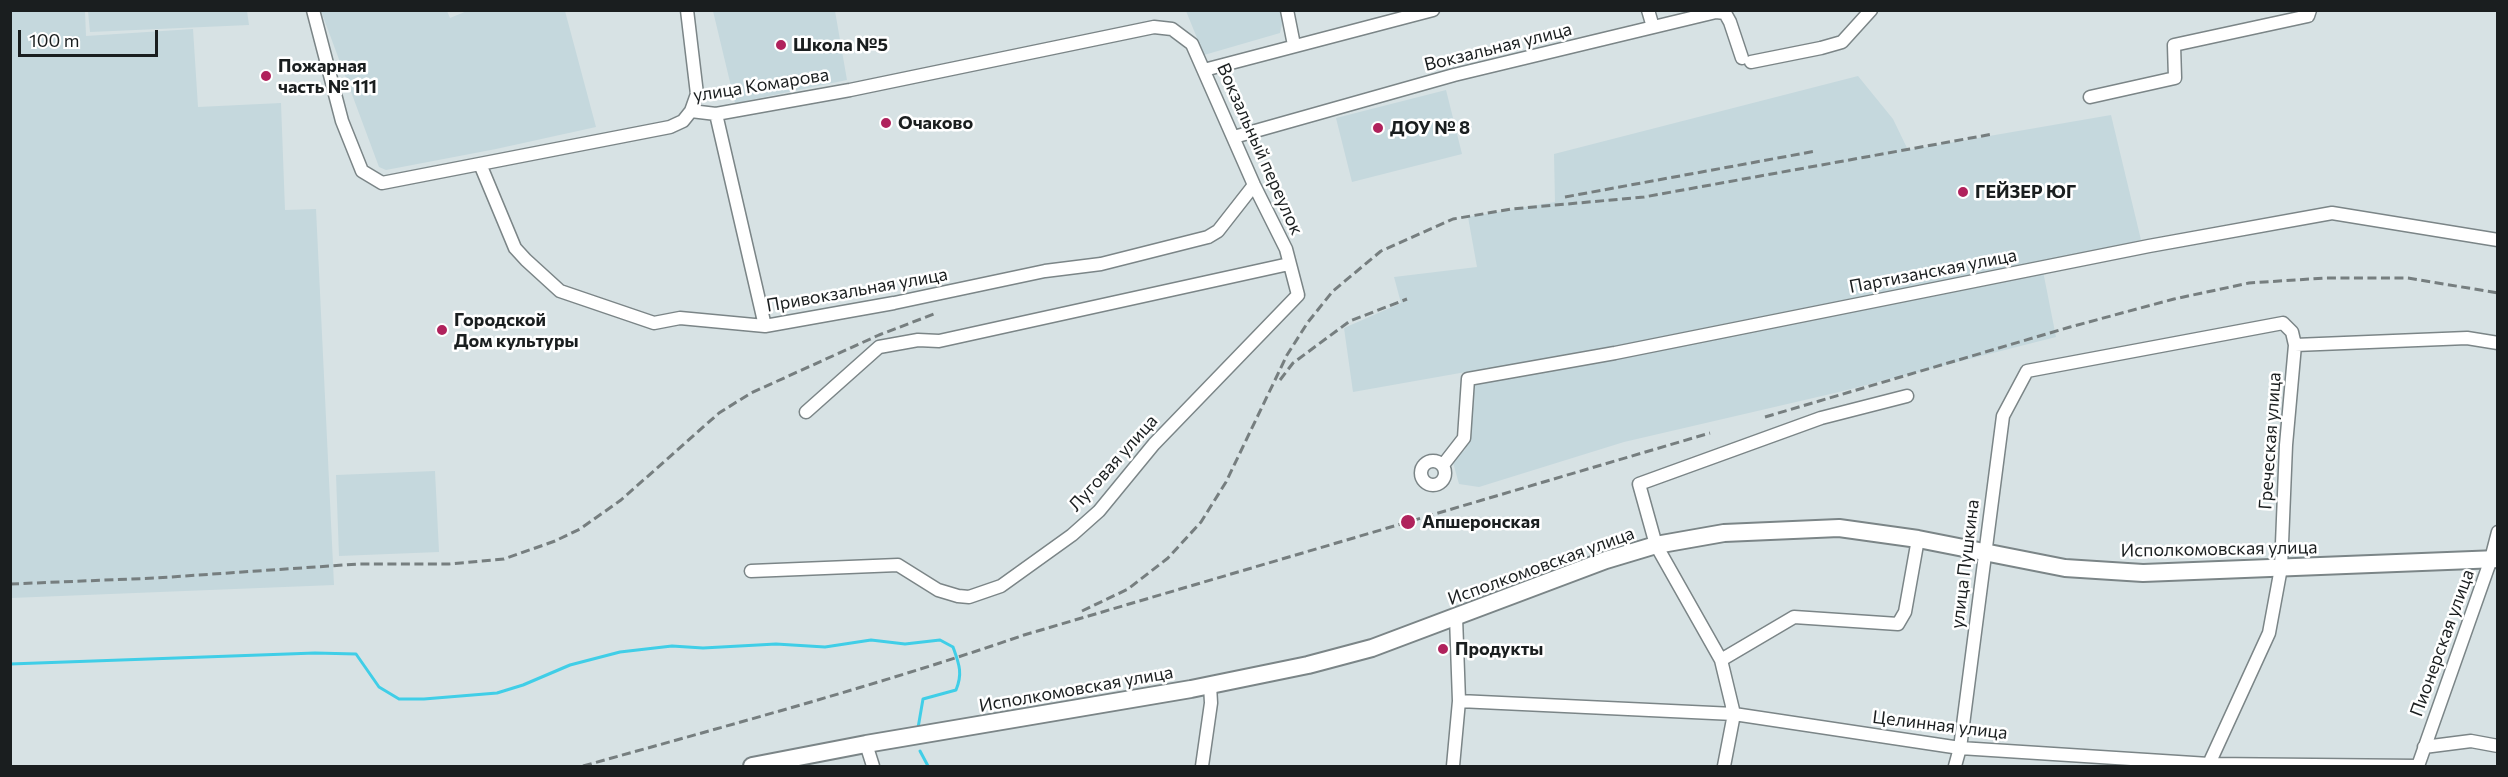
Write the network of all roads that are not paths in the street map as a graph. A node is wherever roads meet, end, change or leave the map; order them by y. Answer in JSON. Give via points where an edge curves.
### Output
{"nodes":[{"id":1,"x":313,"y":10,"type":"edge"},
{"id":2,"x":687,"y":10,"type":"edge"},
{"id":3,"x":1287,"y":10,"type":"edge"},
{"id":4,"x":1433,"y":10,"type":"edge"},
{"id":5,"x":1648,"y":10,"type":"edge"},
{"id":6,"x":1871,"y":10,"type":"edge"},
{"id":7,"x":2310,"y":10,"type":"edge"},
{"id":8,"x":1653,"y":27,"type":"junction"},
{"id":9,"x":1172,"y":29,"type":"joint"},
{"id":10,"x":1294,"y":45,"type":"junction"},
{"id":11,"x":1204,"y":70,"type":"junction"},
{"id":12,"x":2090,"y":97,"type":"dead end"},
{"id":13,"x":691,"y":111,"type":"junction"},
{"id":14,"x":716,"y":114,"type":"junction"},
{"id":15,"x":1234,"y":137,"type":"junction"},
{"id":16,"x":480,"y":164,"type":"junction"},
{"id":17,"x":1254,"y":185,"type":"junction"},
{"id":18,"x":2498,"y":240,"type":"edge"},
{"id":19,"x":1289,"y":264,"type":"junction"},
{"id":20,"x":1298,"y":295,"type":"joint"},
{"id":21,"x":765,"y":326,"type":"junction"},
{"id":22,"x":2498,"y":343,"type":"edge"},
{"id":23,"x":2295,"y":345,"type":"junction"},
{"id":24,"x":1907,"y":396,"type":"dead end"},
{"id":25,"x":806,"y":412,"type":"dead end"},
{"id":26,"x":1443,"y":465,"type":"dead end"},
{"id":27,"x":2498,"y":532,"type":"edge"},
{"id":28,"x":1918,"y":539,"type":"junction"},
{"id":29,"x":1656,"y":545,"type":"junction"},
{"id":30,"x":1985,"y":551,"type":"junction"},
{"id":31,"x":2494,"y":559,"type":"edge"},
{"id":32,"x":2281,"y":568,"type":"junction"},
{"id":33,"x":751,"y":571,"type":"dead end"},
{"id":34,"x":1456,"y":617,"type":"junction"},
{"id":35,"x":1720,"y":660,"type":"junction"},
{"id":36,"x":1210,"y":685,"type":"junction"},
{"id":37,"x":1459,"y":701,"type":"junction"},
{"id":38,"x":1734,"y":714,"type":"junction"},
{"id":39,"x":866,"y":744,"type":"junction"},
{"id":40,"x":2498,"y":746,"type":"edge"},
{"id":41,"x":2424,"y":747,"type":"junction"},
{"id":42,"x":1960,"y":748,"type":"junction"},
{"id":43,"x":794,"y":762,"type":"edge"},
{"id":44,"x":2208,"y":765,"type":"edge"},
{"id":45,"x":752,"y":766,"type":"edge"},
{"id":46,"x":873,"y":766,"type":"edge"},
{"id":47,"x":1202,"y":766,"type":"edge"},
{"id":48,"x":1453,"y":766,"type":"edge"},
{"id":49,"x":1724,"y":766,"type":"edge"},
{"id":50,"x":1955,"y":766,"type":"edge"},
{"id":51,"x":2418,"y":766,"type":"edge"}],
"edges":[{"from":1,"to":16,"type":"street","name":"улица Комарова","via":[[342,122],[362,171],[382,183]]},
{"from":2,"to":13,"type":"street","via":[[697,94]]},
{"from":3,"to":10,"type":"street"},
{"from":4,"to":10,"type":"street"},
{"from":5,"to":8,"type":"street"},
{"from":6,"to":8,"type":"street","name":"Вокзальная улица","via":[[1842,42],[1747,60],[1725,14],[1716,12]]},
{"from":7,"to":12,"type":"street","via":[[2307,16],[2174,45],[2175,78]]},
{"from":8,"to":15,"type":"street","name":"Вокзальная улица","via":[[1454,75]]},
{"from":9,"to":11,"type":"street","name":"Вокзальный переулок","via":[[1192,44]]},
{"from":9,"to":14,"type":"street","name":"улица Комарова","via":[[1154,27]]},
{"from":10,"to":11,"type":"street"},
{"from":11,"to":15,"type":"street","name":"Вокзальный переулок"},
{"from":13,"to":14,"type":"street","name":"улица Комарова"},
{"from":13,"to":16,"type":"street","name":"улица Комарова","via":[[683,121],[670,127]]},
{"from":14,"to":21,"type":"street"},
{"from":15,"to":17,"type":"street","name":"Вокзальный переулок"},
{"from":16,"to":21,"type":"street","name":"Привокзальная улица","via":[[515,248],[560,291],[654,322],[680,318]]},
{"from":17,"to":19,"type":"street","name":"Вокзальный переулок","via":[[1286,249]]},
{"from":17,"to":21,"type":"street","name":"Привокзальная улица","via":[[1218,231],[1208,237],[1101,264]]},
{"from":18,"to":26,"type":"street","name":"Партизанская улица","via":[[2332,213],[1468,379],[1464,438]]},
{"from":19,"to":20,"type":"street","name":"Вокзальный переулок"},
{"from":19,"to":25,"type":"street","via":[[939,341],[918,340],[879,347]]},
{"from":20,"to":33,"type":"street","name":"Луговая улица","via":[[1154,444],[1099,511],[1001,586],[969,597],[958,596],[938,590],[898,565]]},
{"from":22,"to":23,"type":"street","via":[[2467,338]]},
{"from":23,"to":30,"type":"street","name":"улица Пушкина","via":[[2292,332],[2283,323],[2027,371],[2003,416]]},
{"from":23,"to":32,"type":"street","name":"Греческая улица"},
{"from":24,"to":29,"type":"street","via":[[1821,418],[1640,484]]},
{"from":27,"to":31,"type":"street","name":"Пионерская улица"},
{"from":28,"to":29,"type":"main road","name":"Исполкомовская улица","via":[[1839,528],[1724,533]]},
{"from":28,"to":30,"type":"main road","name":"Исполкомовская улица"},
{"from":28,"to":35,"type":"street","via":[[1905,612],[1898,624],[1794,617]]},
{"from":29,"to":34,"type":"main road","name":"Исполкомовская улица"},
{"from":29,"to":35,"type":"street"},
{"from":30,"to":32,"type":"main road","name":"Исполкомовская улица","via":[[2064,567],[2143,573]]},
{"from":30,"to":42,"type":"street","name":"улица Пушкина"},
{"from":31,"to":32,"type":"main road","name":"Исполкомовская улица"},
{"from":31,"to":41,"type":"street","name":"Пионерская улица"},
{"from":32,"to":44,"type":"street","name":"Греческая улица","via":[[2269,633]]},
{"from":34,"to":36,"type":"main road","name":"Исполкомовская улица","via":[[1372,648]]},
{"from":34,"to":37,"type":"street"},
{"from":35,"to":38,"type":"street"},
{"from":36,"to":39,"type":"main road","name":"Исполкомовская улица"},
{"from":36,"to":47,"type":"street"},
{"from":37,"to":38,"type":"street","name":"Целинная улица"},
{"from":37,"to":48,"type":"street"},
{"from":38,"to":42,"type":"street","name":"Целинная улица"},
{"from":38,"to":49,"type":"street"},
{"from":39,"to":43,"type":"main road","name":"Исполкомовская улица"},
{"from":39,"to":46,"type":"street"},
{"from":40,"to":41,"type":"street","via":[[2471,741]]},
{"from":41,"to":51,"type":"street","name":"Пионерская улица"},
{"from":42,"to":44,"type":"street","name":"Целинная улица"},
{"from":42,"to":50,"type":"street","name":"улица Пушкина"},
{"from":43,"to":45,"type":"main road","name":"Исполкомовская улица"},
{"from":44,"to":51,"type":"street","name":"Целинная улица"}]}
